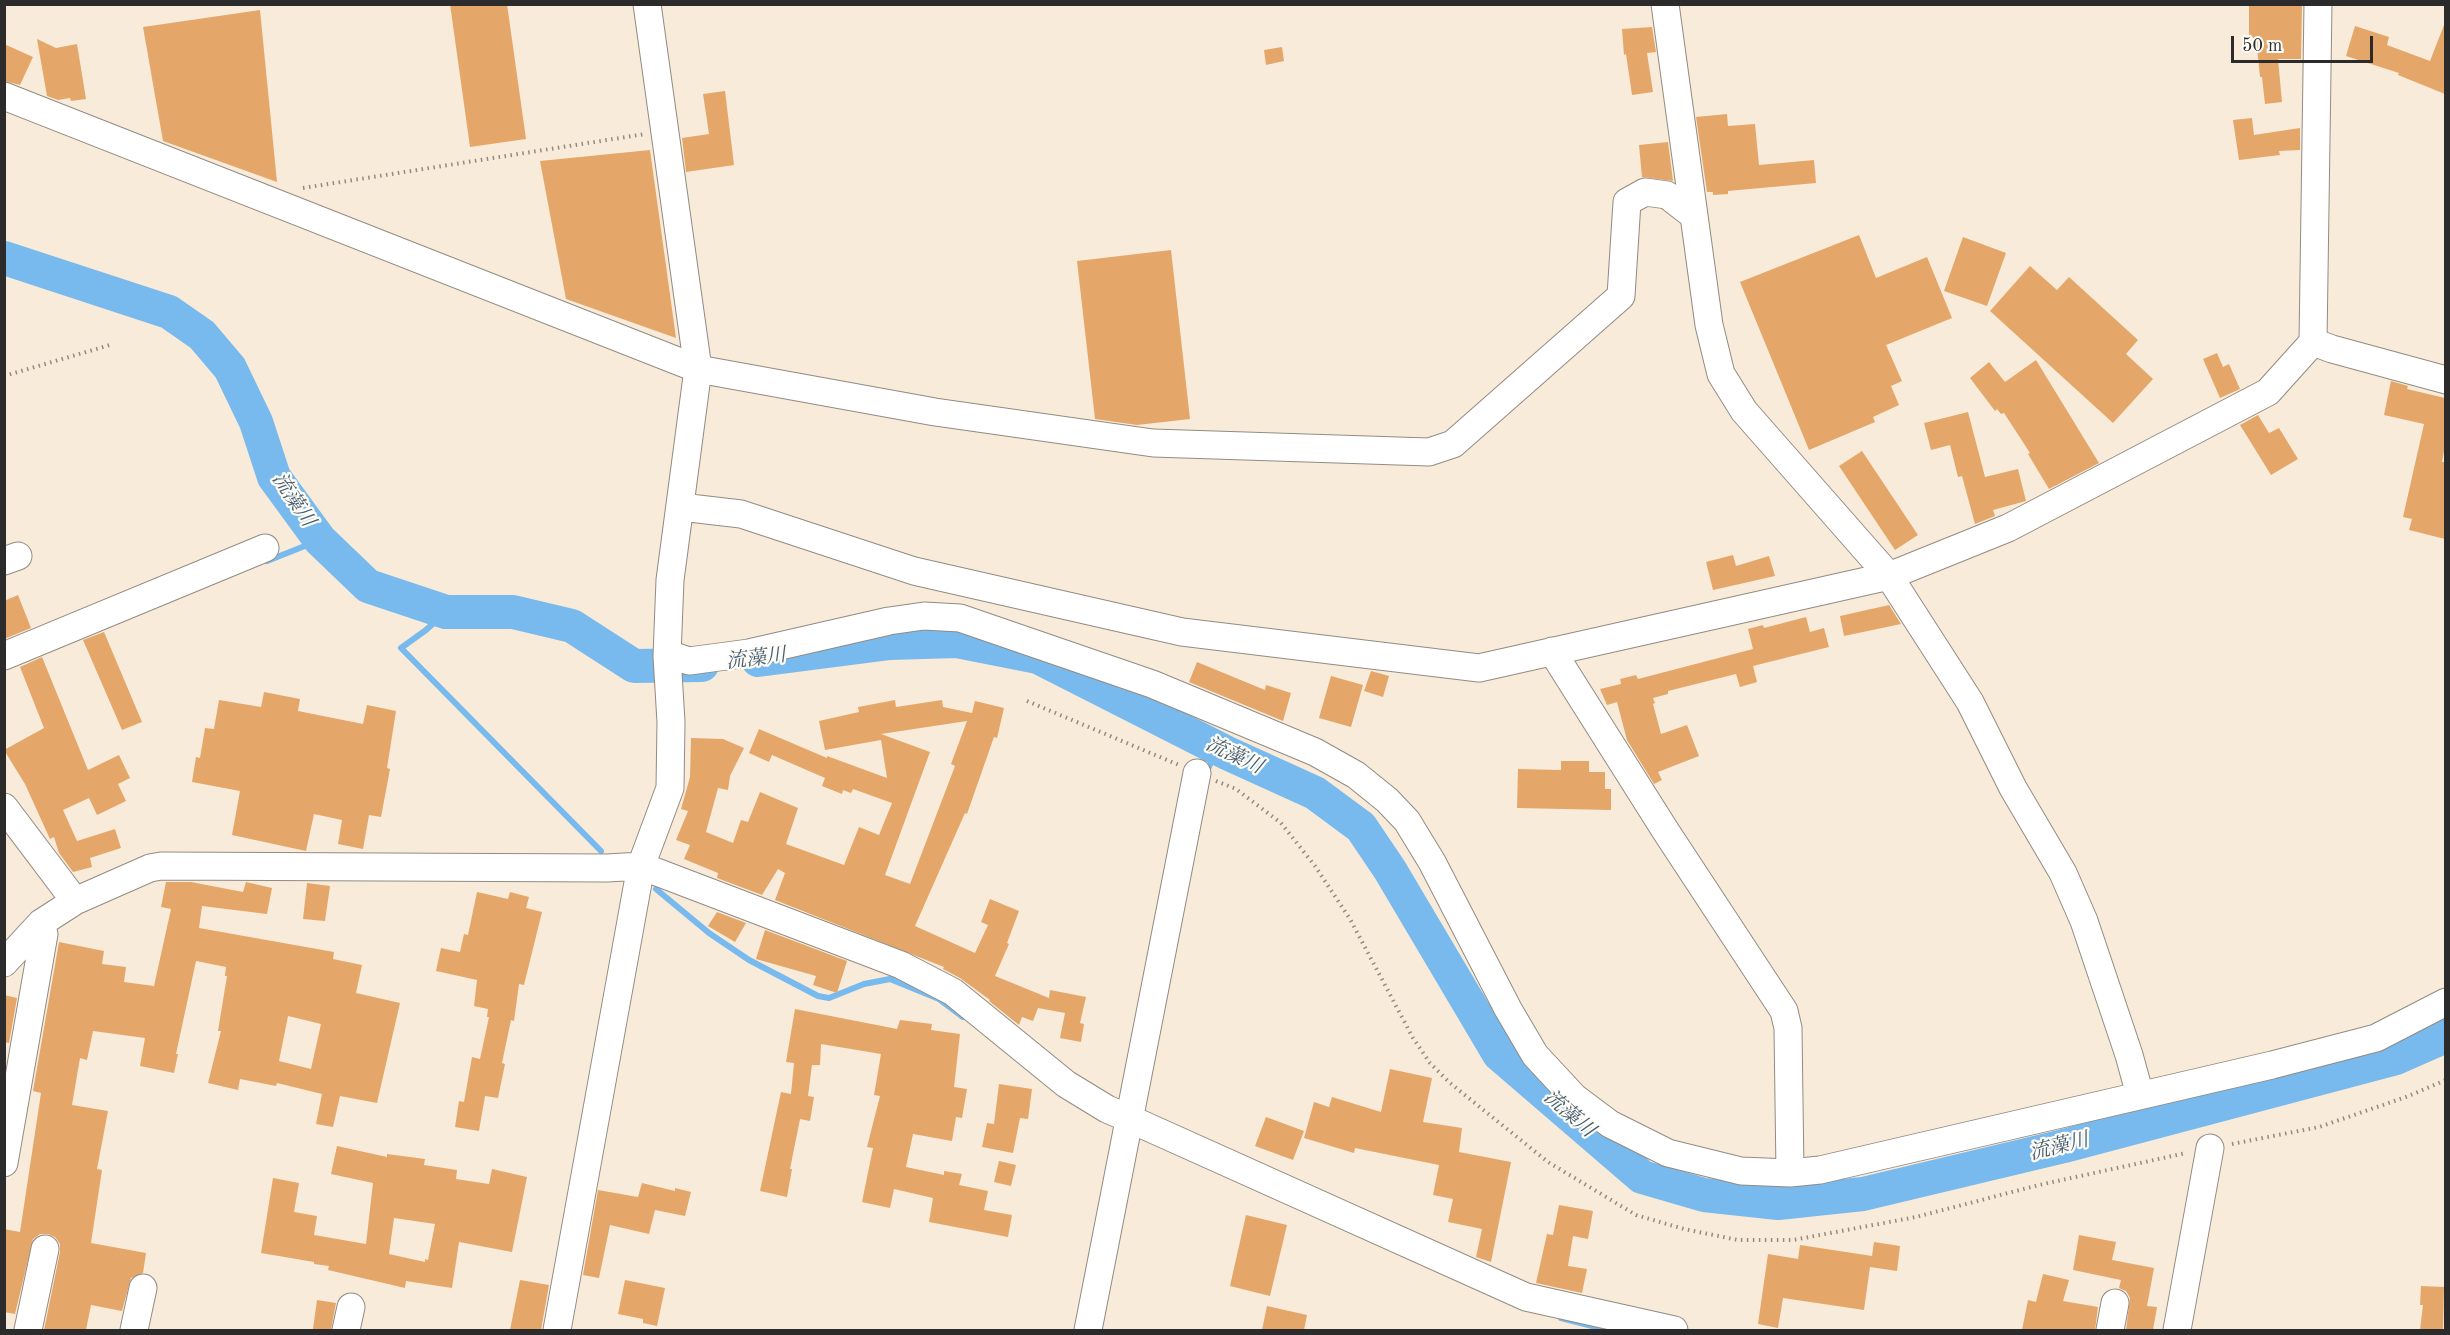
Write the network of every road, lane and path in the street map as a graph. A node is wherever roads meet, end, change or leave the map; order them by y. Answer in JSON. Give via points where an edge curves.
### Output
{"nodes":[{"id":1,"x":647,"y":4,"type":"edge"},
{"id":2,"x":1665,"y":4,"type":"edge"},
{"id":3,"x":2318,"y":4,"type":"edge"},
{"id":4,"x":4,"y":96,"type":"edge"},
{"id":5,"x":665,"y":131,"type":"junction"},
{"id":6,"x":293,"y":190,"type":"dead end"},
{"id":7,"x":1693,"y":215,"type":"junction"},
{"id":8,"x":2313,"y":342,"type":"junction"},
{"id":9,"x":110,"y":345,"type":"dead end"},
{"id":10,"x":698,"y":369,"type":"junction"},
{"id":11,"x":4,"y":376,"type":"edge"},
{"id":12,"x":2445,"y":380,"type":"edge"},
{"id":13,"x":681,"y":507,"type":"junction"},
{"id":14,"x":265,"y":548,"type":"dead end"},
{"id":15,"x":1889,"y":576,"type":"junction"},
{"id":16,"x":1552,"y":651,"type":"junction"},
{"id":17,"x":668,"y":655,"type":"junction"},
{"id":18,"x":4,"y":656,"type":"edge"},
{"id":19,"x":1026,"y":701,"type":"dead end"},
{"id":20,"x":1197,"y":773,"type":"junction"},
{"id":21,"x":4,"y":807,"type":"edge"},
{"id":22,"x":641,"y":866,"type":"junction"},
{"id":23,"x":75,"y":901,"type":"junction"},
{"id":24,"x":41,"y":923,"type":"junction"},
{"id":25,"x":4,"y":963,"type":"edge"},
{"id":26,"x":2445,"y":1002,"type":"edge"},
{"id":27,"x":2445,"y":1080,"type":"edge"},
{"id":28,"x":2140,"y":1095,"type":"junction"},
{"id":29,"x":1128,"y":1130,"type":"junction"},
{"id":30,"x":2210,"y":1148,"type":"junction"},
{"id":31,"x":4,"y":1163,"type":"edge"},
{"id":32,"x":1790,"y":1173,"type":"junction"},
{"id":33,"x":45,"y":1249,"type":"dead end"},
{"id":34,"x":143,"y":1288,"type":"dead end"},
{"id":35,"x":2115,"y":1303,"type":"dead end"},
{"id":36,"x":28,"y":1330,"type":"edge"},
{"id":37,"x":134,"y":1330,"type":"edge"},
{"id":38,"x":557,"y":1330,"type":"edge"},
{"id":39,"x":1088,"y":1330,"type":"edge"},
{"id":40,"x":1674,"y":1330,"type":"edge"},
{"id":41,"x":2110,"y":1330,"type":"edge"},
{"id":42,"x":2177,"y":1330,"type":"edge"}],
"edges":[{"from":1,"to":5,"type":"street"},
{"from":2,"to":7,"type":"street"},
{"from":3,"to":8,"type":"street"},
{"from":4,"to":10,"type":"street"},
{"from":5,"to":6,"type":"path"},
{"from":5,"to":10,"type":"street"},
{"from":7,"to":10,"type":"street","via":[[1667,195],[1645,192],[1627,202],[1621,296],[1453,444],[1429,452],[1154,443],[935,412]]},
{"from":7,"to":15,"type":"street","via":[[1709,325],[1721,374],[1744,411]]},
{"from":8,"to":12,"type":"street"},
{"from":8,"to":15,"type":"street","via":[[2268,392],[2008,528]]},
{"from":9,"to":11,"type":"path"},
{"from":10,"to":13,"type":"street"},
{"from":13,"to":16,"type":"street","via":[[741,514],[914,572],[1182,632],[1488,665]]},
{"from":13,"to":17,"type":"street","via":[[670,580]]},
{"from":14,"to":18,"type":"street"},
{"from":15,"to":16,"type":"street"},
{"from":15,"to":28,"type":"street","via":[[1970,702],[2013,788],[2063,873],[2084,921]]},
{"from":16,"to":32,"type":"street","via":[[1784,1011],[1788,1028]]},
{"from":17,"to":22,"type":"street","via":[[670,788]]},
{"from":17,"to":32,"type":"street","via":[[689,661],[889,621],[924,616],[960,618],[1152,684],[1315,752],[1356,775],[1407,821],[1535,1055],[1574,1097],[1610,1125],[1668,1154],[1741,1171]]},
{"from":19,"to":20,"type":"path"},
{"from":20,"to":29,"type":"street"},
{"from":20,"to":30,"type":"path","via":[[1236,789],[1281,823],[1350,919],[1430,1063],[1548,1162],[1636,1215],[1738,1240],[1793,1240],[1916,1217],[2039,1185]]},
{"from":21,"to":23,"type":"street"},
{"from":22,"to":23,"type":"street","via":[[161,866]]},
{"from":22,"to":29,"type":"street","via":[[911,970],[953,992],[1066,1084],[1107,1109]]},
{"from":22,"to":38,"type":"street"},
{"from":23,"to":24,"type":"street"},
{"from":24,"to":25,"type":"street"},
{"from":24,"to":31,"type":"street","via":[[44,934]]},
{"from":26,"to":28,"type":"street","via":[[2376,1038]]},
{"from":27,"to":30,"type":"path","via":[[2319,1127]]},
{"from":28,"to":32,"type":"street","via":[[1820,1170]]},
{"from":29,"to":39,"type":"street"},
{"from":29,"to":40,"type":"street","via":[[1526,1297]]},
{"from":30,"to":42,"type":"street"},
{"from":33,"to":36,"type":"street"},
{"from":34,"to":37,"type":"street"},
{"from":35,"to":41,"type":"street"}]}
